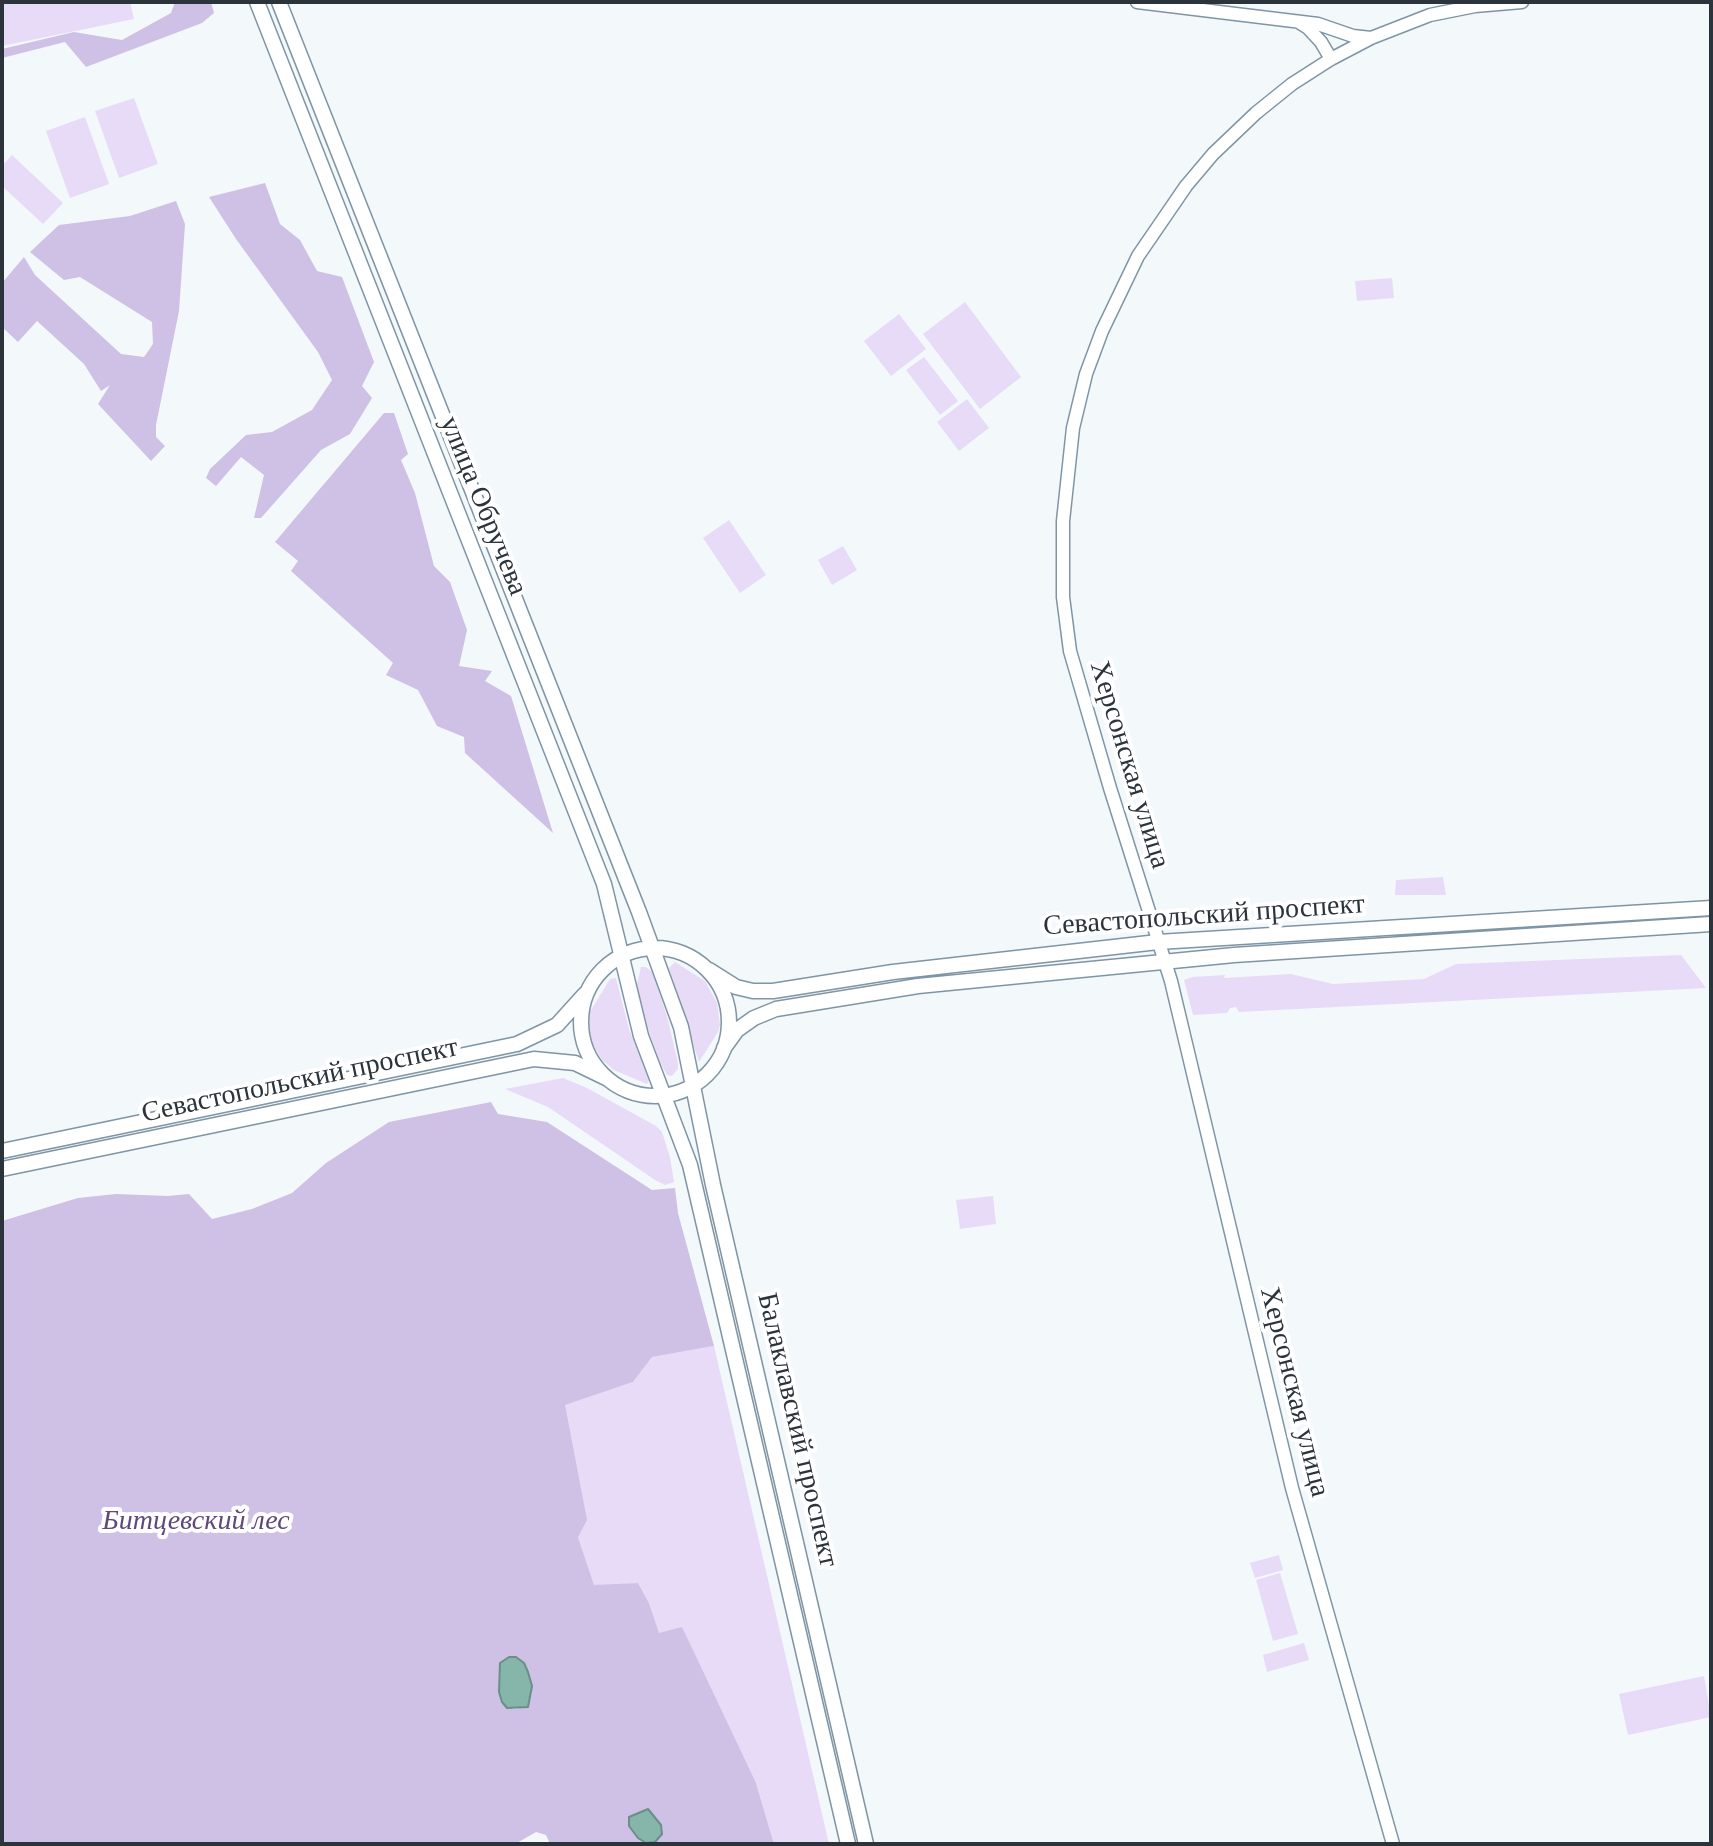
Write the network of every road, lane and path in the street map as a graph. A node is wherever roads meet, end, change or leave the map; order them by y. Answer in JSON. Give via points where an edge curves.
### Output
{"nodes":[{"id":1,"x":257,"y":2,"type":"edge"},
{"id":2,"x":279,"y":2,"type":"edge"},
{"id":3,"x":1137,"y":2,"type":"edge"},
{"id":4,"x":1522,"y":2,"type":"edge"},
{"id":5,"x":1298,"y":21,"type":"junction"},
{"id":6,"x":1371,"y":38,"type":"junction"},
{"id":7,"x":1331,"y":59,"type":"junction"},
{"id":8,"x":1711,"y":908,"type":"edge"},
{"id":9,"x":1711,"y":924,"type":"edge"},
{"id":10,"x":1158,"y":942,"type":"junction"},
{"id":11,"x":652,"y":947,"type":"junction"},
{"id":12,"x":621,"y":956,"type":"junction"},
{"id":13,"x":1164,"y":962,"type":"junction"},
{"id":14,"x":709,"y":970,"type":"junction"},
{"id":15,"x":585,"y":994,"type":"junction"},
{"id":16,"x":681,"y":1027,"type":"joint"},
{"id":17,"x":641,"y":1036,"type":"joint"},
{"id":18,"x":724,"y":1048,"type":"junction"},
{"id":19,"x":606,"y":1078,"type":"junction"},
{"id":20,"x":694,"y":1084,"type":"junction"},
{"id":21,"x":666,"y":1097,"type":"junction"},
{"id":22,"x":2,"y":1151,"type":"edge"},
{"id":23,"x":2,"y":1169,"type":"edge"},
{"id":24,"x":848,"y":1844,"type":"edge"},
{"id":25,"x":866,"y":1844,"type":"edge"},
{"id":26,"x":1393,"y":1844,"type":"edge"}],
"edges":[{"from":1,"to":12,"type":"main road","name":"улица Обручева","via":[[591,849]]},
{"from":2,"to":11,"type":"main road","name":"улица Обручева"},
{"from":3,"to":5,"type":"street"},
{"from":4,"to":6,"type":"street","name":"Херсонская улица","via":[[1430,15]]},
{"from":5,"to":6,"type":"street"},
{"from":5,"to":7,"type":"street"},
{"from":6,"to":7,"type":"street","name":"Херсонская улица"},
{"from":7,"to":10,"type":"street","name":"Херсонская улица","via":[[1240,127],[1164,217],[1138,256],[1102,331],[1073,428],[1063,521],[1067,631]]},
{"from":8,"to":10,"type":"main road","name":"Севастопольский проспект"},
{"from":9,"to":13,"type":"main road","name":"Севастопольский проспект"},
{"from":10,"to":13,"type":"street","name":"Херсонская улица"},
{"from":10,"to":14,"type":"main road","name":"Севастопольский проспект","via":[[773,991],[736,987]]},
{"from":11,"to":12,"type":"main road"},
{"from":11,"to":14,"type":"main road","name":"Севастопольский проспект","via":[[686,954]]},
{"from":11,"to":16,"type":"main road","name":"улица Обручева"},
{"from":12,"to":15,"type":"main road","name":"Севастопольский проспект"},
{"from":12,"to":17,"type":"main road","name":"улица Обручева"},
{"from":13,"to":18,"type":"main road","name":"Севастопольский проспект","via":[[804,1003],[754,1018]]},
{"from":13,"to":26,"type":"street","name":"Херсонская улица","via":[[1292,1488]]},
{"from":14,"to":18,"type":"main road","via":[[731,1011]]},
{"from":15,"to":19,"type":"main road","via":[[580,1033],[590,1059]]},
{"from":15,"to":22,"type":"main road","name":"Севастопольский проспект","via":[[557,1025],[517,1044]]},
{"from":16,"to":20,"type":"main road","name":"Балаклавский проспект"},
{"from":17,"to":21,"type":"main road","name":"Балаклавский проспект"},
{"from":18,"to":20,"type":"main road","name":"Севастопольский проспект"},
{"from":19,"to":21,"type":"main road","name":"Севастопольский проспект","via":[[636,1093]]},
{"from":19,"to":23,"type":"main road","name":"Севастопольский проспект","via":[[575,1063],[534,1059]]},
{"from":20,"to":21,"type":"main road"},
{"from":20,"to":25,"type":"main road","name":"Балаклавский проспект"},
{"from":21,"to":24,"type":"main road","name":"Балаклавский проспект","via":[[690,1165]]}]}
